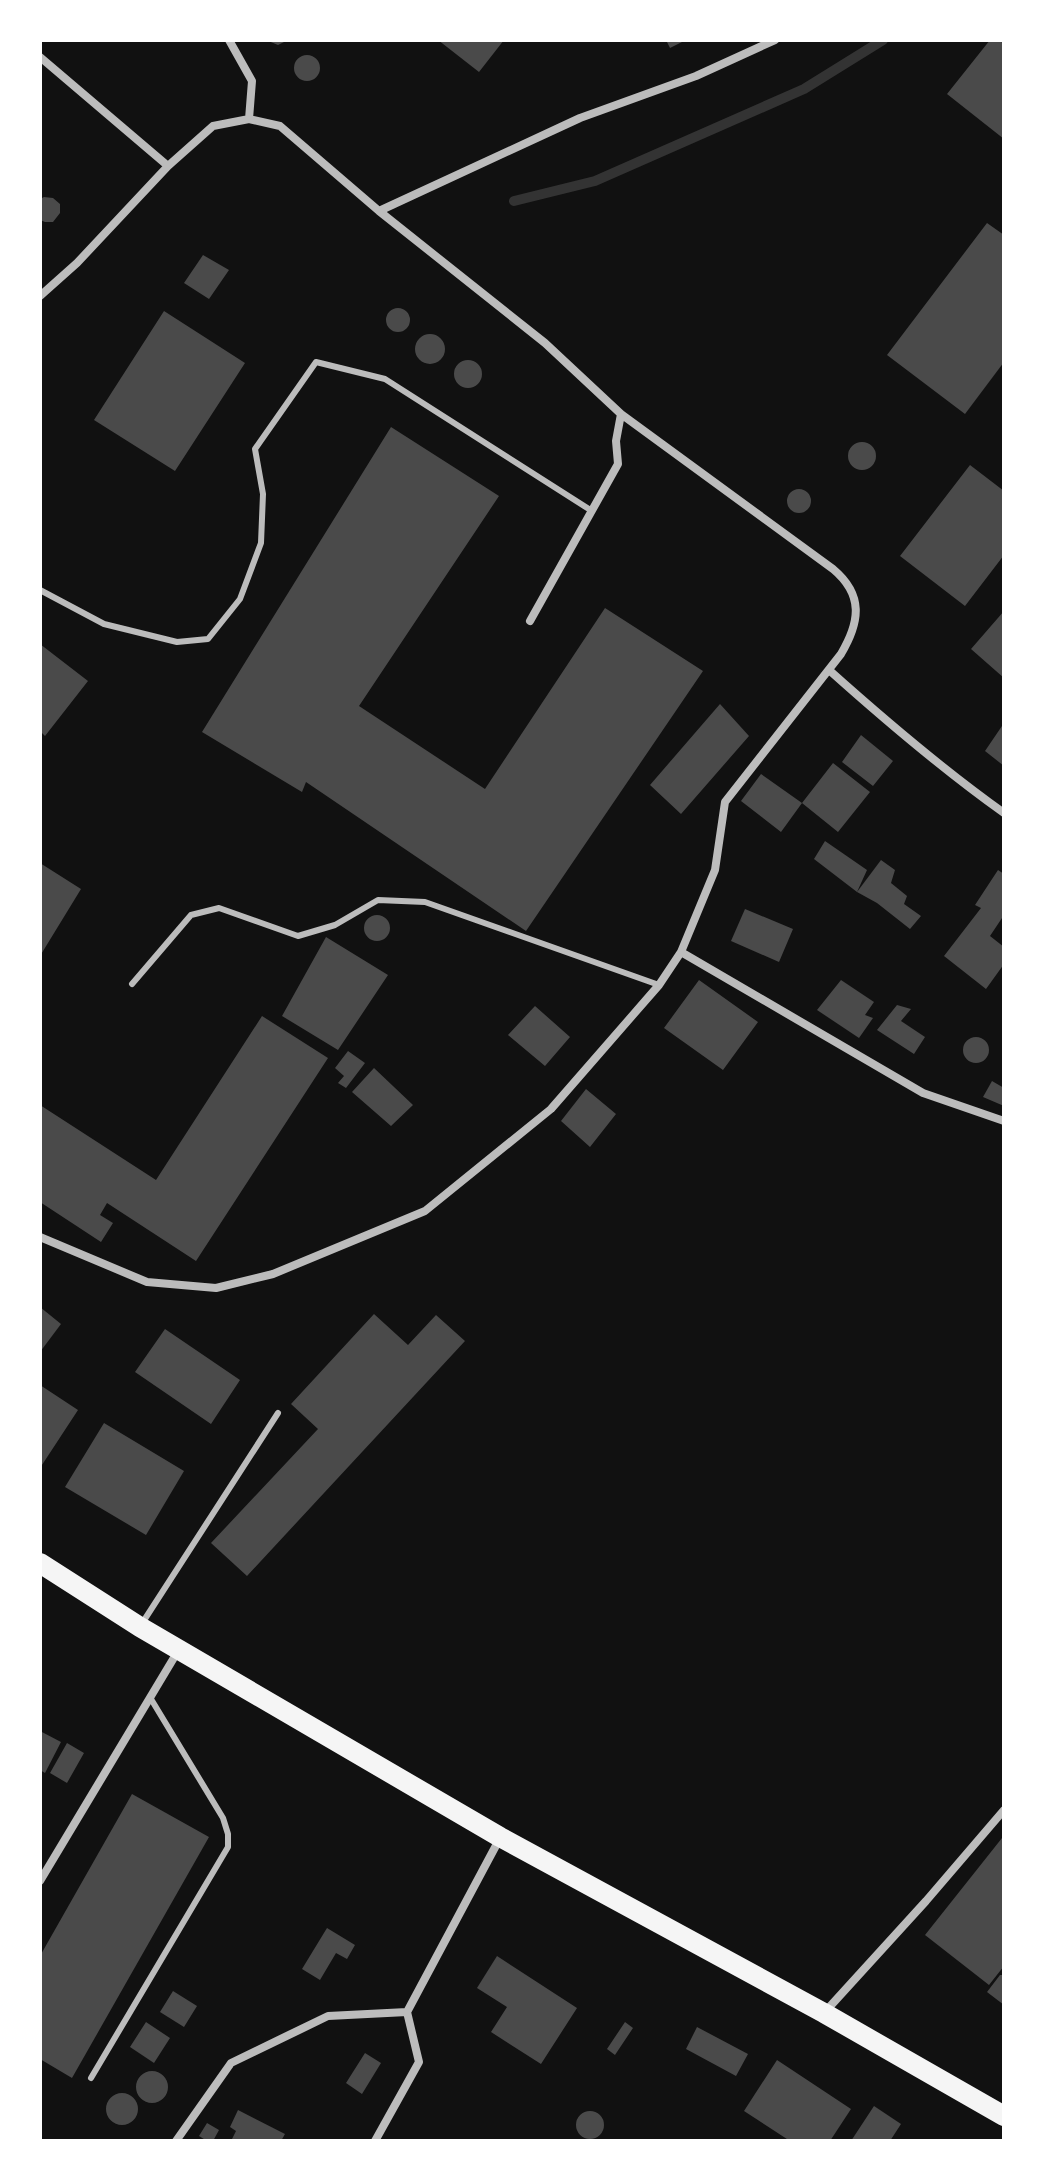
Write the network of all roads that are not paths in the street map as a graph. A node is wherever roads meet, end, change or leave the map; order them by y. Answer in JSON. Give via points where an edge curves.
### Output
{"nodes":[{"id":1,"x":229,"y":40,"type":"edge"},
{"id":2,"x":775,"y":40,"type":"edge"},
{"id":3,"x":40,"y":57,"type":"edge"},
{"id":4,"x":249,"y":119,"type":"junction"},
{"id":5,"x":168,"y":166,"type":"junction"},
{"id":6,"x":379,"y":211,"type":"junction"},
{"id":7,"x":40,"y":296,"type":"edge"},
{"id":8,"x":621,"y":414,"type":"junction"},
{"id":9,"x":592,"y":511,"type":"junction"},
{"id":10,"x":40,"y":590,"type":"edge"},
{"id":11,"x":530,"y":621,"type":"dead end"},
{"id":12,"x":829,"y":670,"type":"junction"},
{"id":13,"x":1004,"y":813,"type":"edge"},
{"id":14,"x":681,"y":952,"type":"junction"},
{"id":15,"x":132,"y":984,"type":"dead end"},
{"id":16,"x":659,"y":985,"type":"junction"},
{"id":17,"x":1004,"y":1121,"type":"edge"},
{"id":18,"x":40,"y":1237,"type":"edge"},
{"id":19,"x":278,"y":1413,"type":"dead end"},
{"id":20,"x":40,"y":1563,"type":"edge"},
{"id":21,"x":140,"y":1627,"type":"junction"},
{"id":22,"x":178,"y":1650,"type":"junction"},
{"id":23,"x":151,"y":1699,"type":"junction"},
{"id":24,"x":1004,"y":1810,"type":"edge"},
{"id":25,"x":500,"y":1837,"type":"junction"},
{"id":26,"x":40,"y":1881,"type":"edge"},
{"id":27,"x":407,"y":2012,"type":"junction"},
{"id":28,"x":824,"y":2013,"type":"junction"},
{"id":29,"x":91,"y":2078,"type":"dead end"},
{"id":30,"x":1004,"y":2116,"type":"edge"},
{"id":31,"x":176,"y":2141,"type":"edge"},
{"id":32,"x":375,"y":2141,"type":"edge"}],
"edges":[{"from":1,"to":4,"type":"street","via":[[252,81]]},
{"from":2,"to":6,"type":"street","via":[[696,76],[580,118]]},
{"from":3,"to":5,"type":"street"},
{"from":4,"to":5,"type":"street","via":[[213,126]]},
{"from":4,"to":6,"type":"street","via":[[280,126]]},
{"from":5,"to":7,"type":"street"},
{"from":6,"to":8,"type":"street","via":[[545,343]]},
{"from":8,"to":9,"type":"street","via":[[618,464]]},
{"from":8,"to":12,"type":"street","via":[[848,582],[856,619]]},
{"from":9,"to":10,"type":"lane","via":[[385,379],[316,362],[255,449],[263,494],[261,543],[240,599],[208,639],[177,642],[104,624]]},
{"from":9,"to":11,"type":"street"},
{"from":12,"to":13,"type":"street","via":[[903,736]]},
{"from":12,"to":14,"type":"street","via":[[725,802],[715,870]]},
{"from":14,"to":16,"type":"street"},
{"from":14,"to":17,"type":"street","via":[[923,1093]]},
{"from":15,"to":16,"type":"lane","via":[[191,915],[219,908],[298,936],[335,925],[378,900],[425,902]]},
{"from":16,"to":18,"type":"street","via":[[551,1109],[437,1202],[329,1252],[216,1288],[147,1282]]},
{"from":19,"to":21,"type":"lane"},
{"from":20,"to":21,"type":"main road"},
{"from":21,"to":22,"type":"main road"},
{"from":22,"to":23,"type":"street"},
{"from":22,"to":25,"type":"main road"},
{"from":23,"to":26,"type":"street"},
{"from":23,"to":29,"type":"lane","via":[[223,1818],[228,1847]]},
{"from":24,"to":28,"type":"street"},
{"from":25,"to":27,"type":"street"},
{"from":25,"to":28,"type":"main road"},
{"from":27,"to":31,"type":"street","via":[[328,2016],[231,2063]]},
{"from":27,"to":32,"type":"street","via":[[419,2062]]},
{"from":28,"to":30,"type":"main road"}]}
